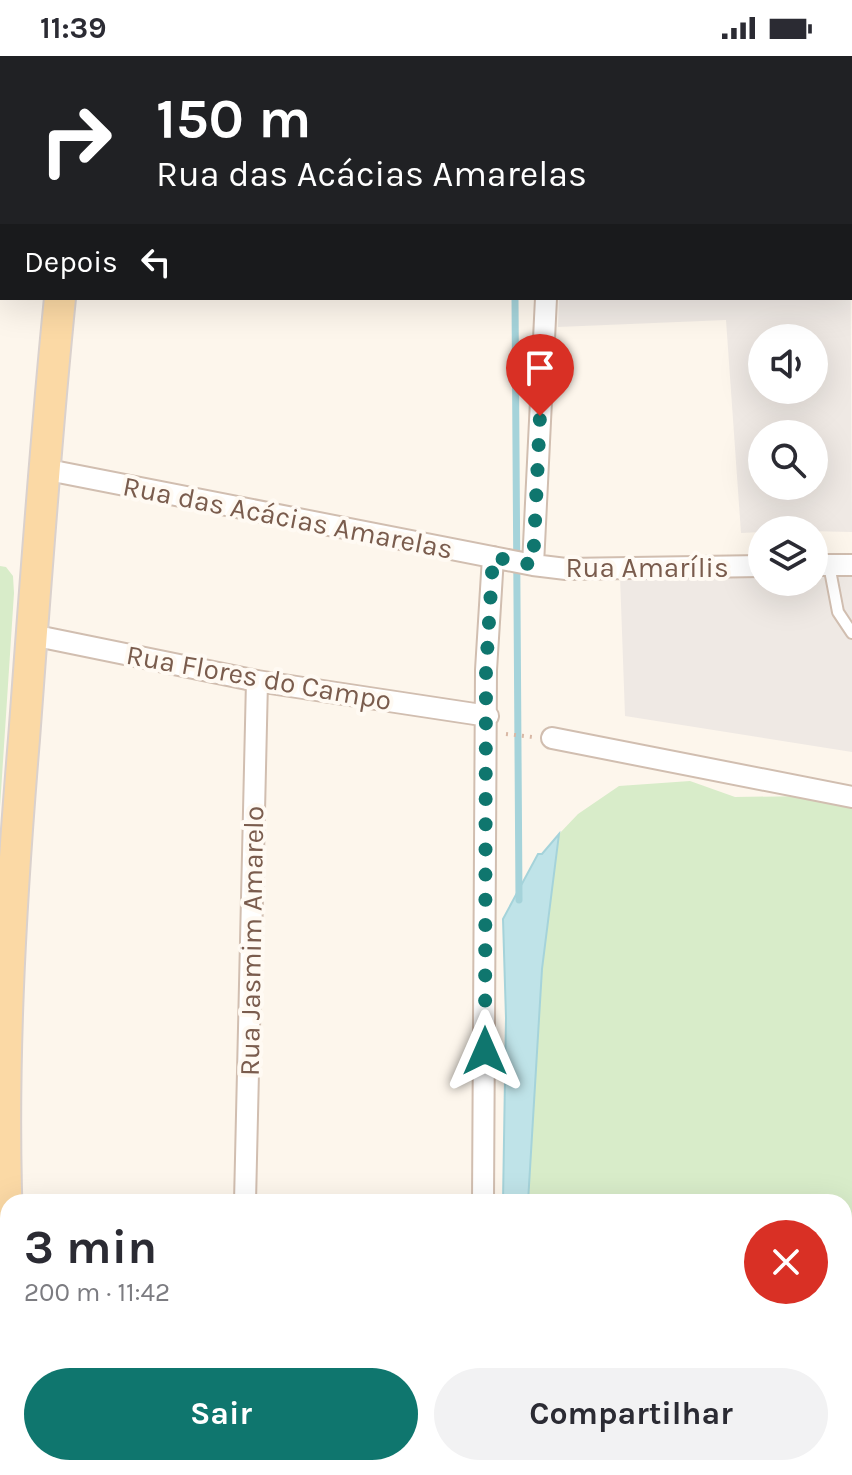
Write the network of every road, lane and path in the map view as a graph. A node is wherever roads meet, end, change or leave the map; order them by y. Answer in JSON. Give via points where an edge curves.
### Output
{"nodes":[{"id":1,"x":60,"y":300,"type":"edge"},
{"id":2,"x":546,"y":300,"type":"edge"},
{"id":3,"x":43,"y":469,"type":"junction"},
{"id":4,"x":513,"y":560,"type":"junction"},
{"id":5,"x":828,"y":565,"type":"edge"},
{"id":6,"x":852,"y":565,"type":"edge"},
{"id":7,"x":748,"y":566,"type":"edge"},
{"id":8,"x":828,"y":583,"type":"edge"},
{"id":9,"x":852,"y":633,"type":"edge"},
{"id":10,"x":32,"y":635,"type":"junction"},
{"id":11,"x":257,"y":681,"type":"junction"},
{"id":12,"x":488,"y":716,"type":"junction"},
{"id":13,"x":504,"y":734,"type":"dead end"},
{"id":14,"x":552,"y":738,"type":"joint"},
{"id":15,"x":852,"y":797,"type":"edge"},
{"id":16,"x":6,"y":1194,"type":"edge"},
{"id":17,"x":245,"y":1194,"type":"edge"},
{"id":18,"x":483,"y":1194,"type":"edge"}],
"edges":[{"from":1,"to":3,"type":"main road"},
{"from":2,"to":4,"type":"street"},
{"from":3,"to":4,"type":"street","name":"Rua das Acácias Amarelas"},
{"from":3,"to":10,"type":"main road"},
{"from":4,"to":7,"type":"street","name":"Rua Amarílis","via":[[566,569]]},
{"from":4,"to":12,"type":"street","via":[[486,670]]},
{"from":5,"to":6,"type":"street"},
{"from":8,"to":9,"type":"lane"},
{"from":10,"to":11,"type":"street","name":"Rua Flores do Campo"},
{"from":10,"to":16,"type":"main road","via":[[9,941]]},
{"from":11,"to":12,"type":"street","name":"Rua Flores do Campo"},
{"from":11,"to":17,"type":"street","name":"Rua Jasmim Amarelo"},
{"from":12,"to":18,"type":"street"},
{"from":13,"to":14,"type":"path"},
{"from":14,"to":15,"type":"street"}]}
